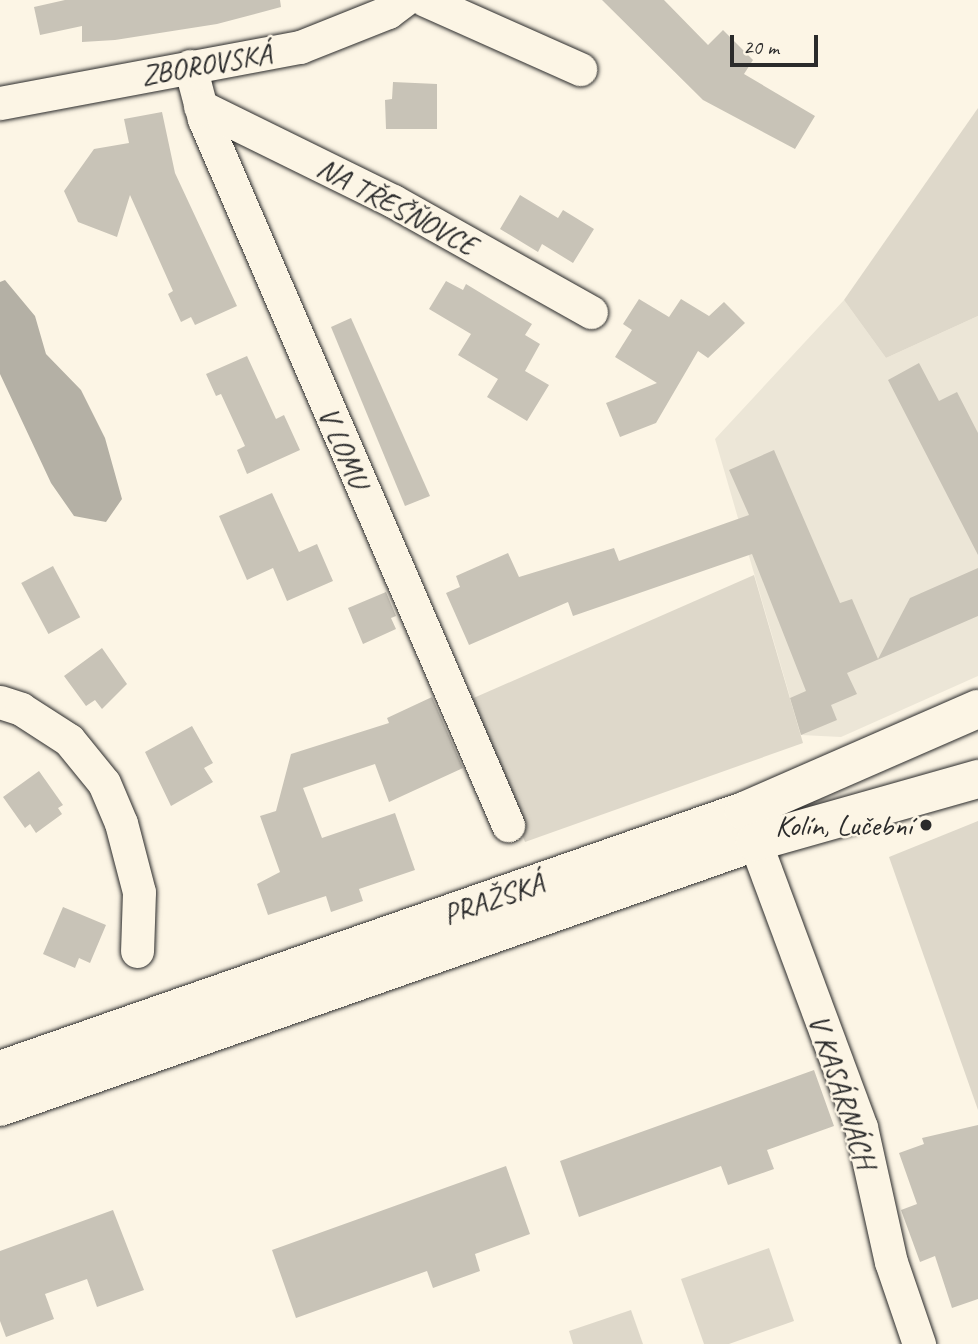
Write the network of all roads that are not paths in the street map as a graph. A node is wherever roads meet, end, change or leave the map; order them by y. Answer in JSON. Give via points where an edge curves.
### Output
{"nodes":[{"id":1,"x":404,"y":0,"type":"edge"},
{"id":2,"x":425,"y":0,"type":"edge"},
{"id":3,"x":190,"y":66,"type":"junction"},
{"id":4,"x":580,"y":69,"type":"dead end"},
{"id":5,"x":0,"y":103,"type":"edge"},
{"id":6,"x":200,"y":106,"type":"junction"},
{"id":7,"x":590,"y":312,"type":"dead end"},
{"id":8,"x":0,"y":680,"type":"edge"},
{"id":9,"x":10,"y":706,"type":"edge"},
{"id":10,"x":978,"y":709,"type":"edge"},
{"id":11,"x":978,"y":779,"type":"edge"},
{"id":12,"x":508,"y":825,"type":"dead end"},
{"id":13,"x":754,"y":842,"type":"junction"},
{"id":14,"x":136,"y":951,"type":"dead end"},
{"id":15,"x":0,"y":1069,"type":"edge"},
{"id":16,"x":0,"y":1107,"type":"edge"},
{"id":17,"x":919,"y":1344,"type":"edge"}],
"edges":[{"from":1,"to":3,"type":"street","name":"ZBOROVSKÁ","via":[[388,12],[299,47]]},
{"from":2,"to":4,"type":"street"},
{"from":3,"to":5,"type":"street","name":"ZBOROVSKÁ"},
{"from":3,"to":6,"type":"street","name":"V LOMU"},
{"from":6,"to":7,"type":"street","name":"NA TŘEŠŇOVCE","via":[[393,201]]},
{"from":6,"to":12,"type":"street","name":"V LOMU"},
{"from":8,"to":9,"type":"street"},
{"from":9,"to":14,"type":"street","via":[[69,740],[104,783],[121,823],[139,892]]},
{"from":10,"to":15,"type":"street","name":"PRAŽSKÁ","via":[[744,811]]},
{"from":11,"to":13,"type":"street","name":"PRAŽSKÁ"},
{"from":13,"to":16,"type":"street","name":"PRAŽSKÁ"},
{"from":13,"to":17,"type":"street","name":"V KASÁRNÁCH","via":[[861,1127],[891,1262]]}]}
